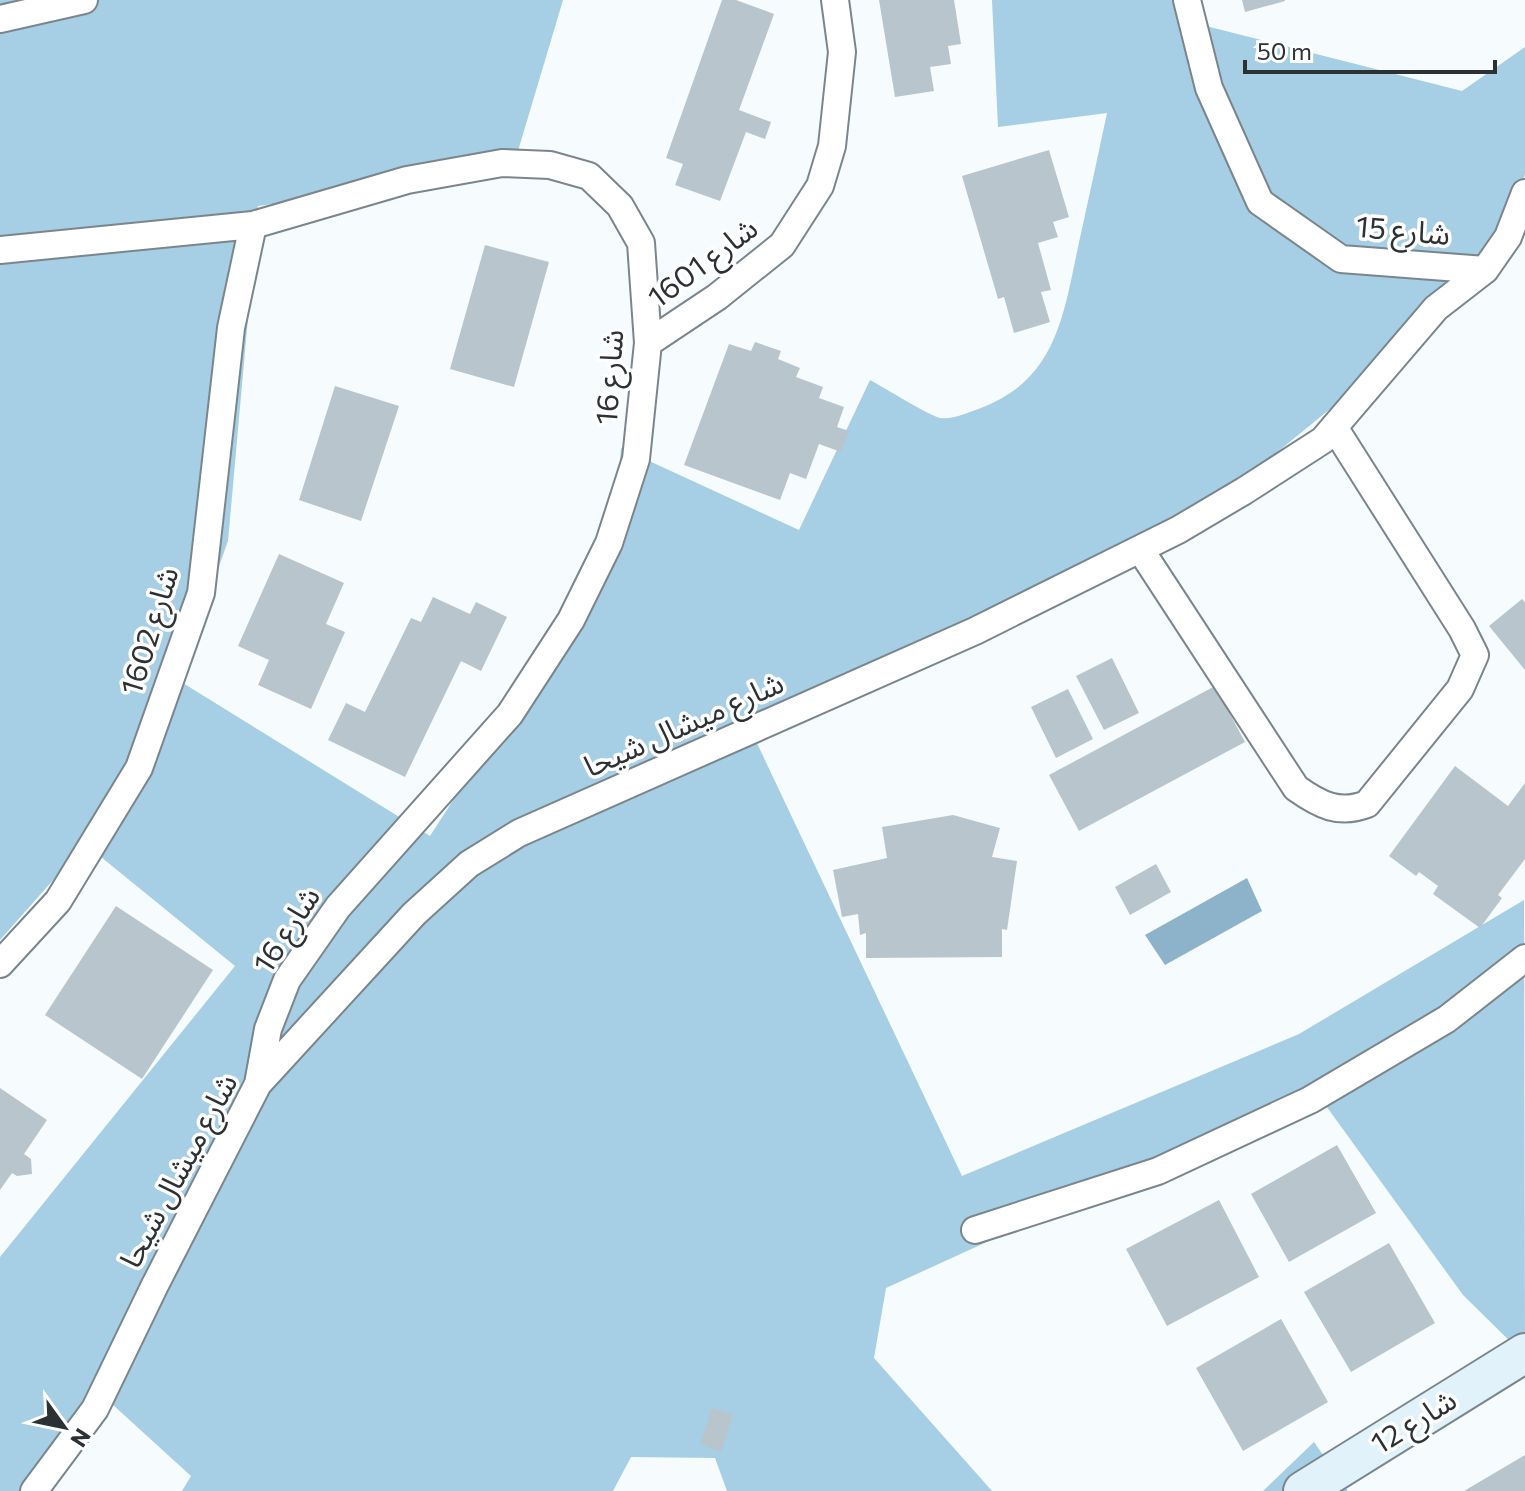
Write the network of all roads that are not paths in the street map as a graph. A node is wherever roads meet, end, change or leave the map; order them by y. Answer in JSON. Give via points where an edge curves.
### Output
{"nodes":[{"id":1,"x":84,"y":0,"type":"edge"},
{"id":2,"x":835,"y":0,"type":"edge"},
{"id":3,"x":1187,"y":0,"type":"edge"},
{"id":4,"x":0,"y":19,"type":"edge"},
{"id":5,"x":1525,"y":193,"type":"edge"},
{"id":6,"x":253,"y":225,"type":"junction"},
{"id":7,"x":1517,"y":235,"type":"edge"},
{"id":8,"x":0,"y":250,"type":"edge"},
{"id":9,"x":1485,"y":270,"type":"junction"},
{"id":10,"x":648,"y":343,"type":"junction"},
{"id":11,"x":1334,"y":427,"type":"junction"},
{"id":12,"x":1140,"y":549,"type":"junction"},
{"id":13,"x":1525,"y":958,"type":"edge"},
{"id":14,"x":0,"y":964,"type":"edge"},
{"id":15,"x":258,"y":1084,"type":"junction"},
{"id":16,"x":975,"y":1230,"type":"dead end"},
{"id":17,"x":1525,"y":1353,"type":"edge"},
{"id":18,"x":34,"y":1491,"type":"edge"},
{"id":19,"x":1303,"y":1491,"type":"edge"}],
"edges":[{"from":1,"to":4,"type":"street"},
{"from":2,"to":10,"type":"street","name":"شارع 1601","via":[[842,52],[832,146],[820,186],[782,245]]},
{"from":3,"to":9,"type":"street","name":"شارع 15","via":[[1209,88],[1260,202],[1341,259]]},
{"from":5,"to":7,"type":"street","name":"شارع ميشال شيحا"},
{"from":6,"to":8,"type":"street","name":"شارع 16"},
{"from":6,"to":10,"type":"street","name":"شارع 16","via":[[407,180],[502,163],[550,165],[589,176],[620,206],[641,243]]},
{"from":6,"to":14,"type":"street","name":"شارع 1602","via":[[231,328],[201,593],[139,768],[58,901]]},
{"from":7,"to":9,"type":"street","name":"شارع ميشال شيحا"},
{"from":9,"to":11,"type":"street","name":"شارع ميشال شيحا","via":[[1436,308]]},
{"from":10,"to":15,"type":"street","name":"شارع 16","via":[[636,459],[609,543],[571,620],[510,714],[338,907],[287,980],[268,1029]]},
{"from":11,"to":12,"type":"street","name":"شارع ميشال شيحا","via":[[1323,440],[1244,491]]},
{"from":11,"to":12,"type":"street","via":[[1475,655],[1460,689],[1367,804],[1338,810],[1296,788]]},
{"from":12,"to":15,"type":"street","name":"شارع ميشال شيحا","via":[[975,631],[519,833],[469,864],[414,914]]},
{"from":13,"to":16,"type":"street","via":[[1447,1019],[1310,1100],[1158,1171]]},
{"from":15,"to":18,"type":"street","name":"شارع ميشال شيحا","via":[[95,1409]]},
{"from":17,"to":19,"type":"main road","name":"شارع 12"}]}
